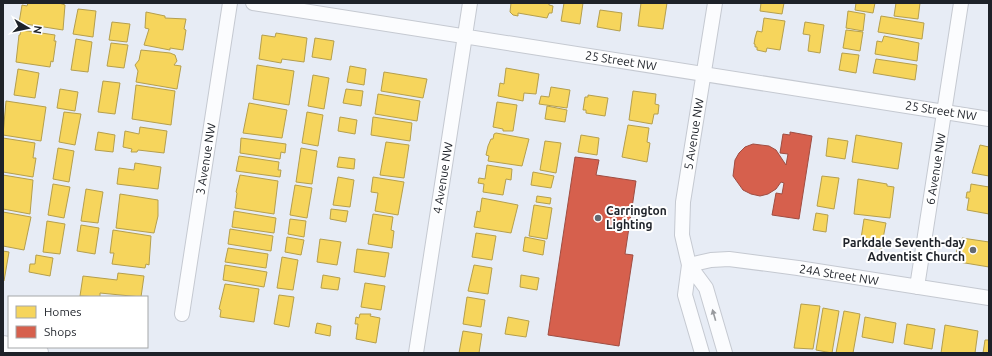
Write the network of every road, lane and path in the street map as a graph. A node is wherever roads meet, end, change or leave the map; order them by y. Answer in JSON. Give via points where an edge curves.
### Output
{"nodes":[{"id":1,"x":230,"y":3,"type":"edge"},
{"id":2,"x":253,"y":3,"type":"edge"},
{"id":3,"x":470,"y":3,"type":"edge"},
{"id":4,"x":715,"y":3,"type":"edge"},
{"id":5,"x":962,"y":3,"type":"edge"},
{"id":6,"x":465,"y":36,"type":"junction"},
{"id":7,"x":704,"y":74,"type":"junction"},
{"id":8,"x":945,"y":112,"type":"junction"},
{"id":9,"x":989,"y":119,"type":"edge"},
{"id":10,"x":690,"y":265,"type":"junction"},
{"id":11,"x":917,"y":287,"type":"junction"},
{"id":12,"x":989,"y":298,"type":"edge"},
{"id":13,"x":182,"y":314,"type":"dead end"},
{"id":14,"x":9,"y":348,"type":"edge"},
{"id":15,"x":37,"y":353,"type":"edge"},
{"id":16,"x":416,"y":353,"type":"edge"},
{"id":17,"x":702,"y":353,"type":"edge"},
{"id":18,"x":725,"y":353,"type":"edge"}],
"edges":[{"from":1,"to":13,"type":"street","name":"3 Avenue NW"},
{"from":2,"to":6,"type":"street","name":"25 Street NW"},
{"from":3,"to":6,"type":"street","name":"4 Avenue NW"},
{"from":4,"to":7,"type":"street","name":"5 Avenue NW"},
{"from":5,"to":8,"type":"street","name":"6 Avenue NW"},
{"from":6,"to":7,"type":"street","name":"25 Street NW"},
{"from":6,"to":16,"type":"street","name":"4 Avenue NW"},
{"from":7,"to":8,"type":"street","name":"25 Street NW"},
{"from":7,"to":10,"type":"street","name":"5 Avenue NW","via":[[683,202],[682,235]]},
{"from":8,"to":9,"type":"street","name":"25 Street NW"},
{"from":8,"to":11,"type":"street","name":"6 Avenue NW"},
{"from":10,"to":11,"type":"street","name":"24A Street NW","via":[[729,259]]},
{"from":10,"to":17,"type":"street","name":"5 Avenue NW","via":[[685,295]]},
{"from":18,"to":10,"type":"street","name":"5 Avenue NW","one_way":true,"via":[[706,288]]},
{"from":11,"to":12,"type":"street","name":"24A Street NW"},
{"from":14,"to":15,"type":"highway"}]}
